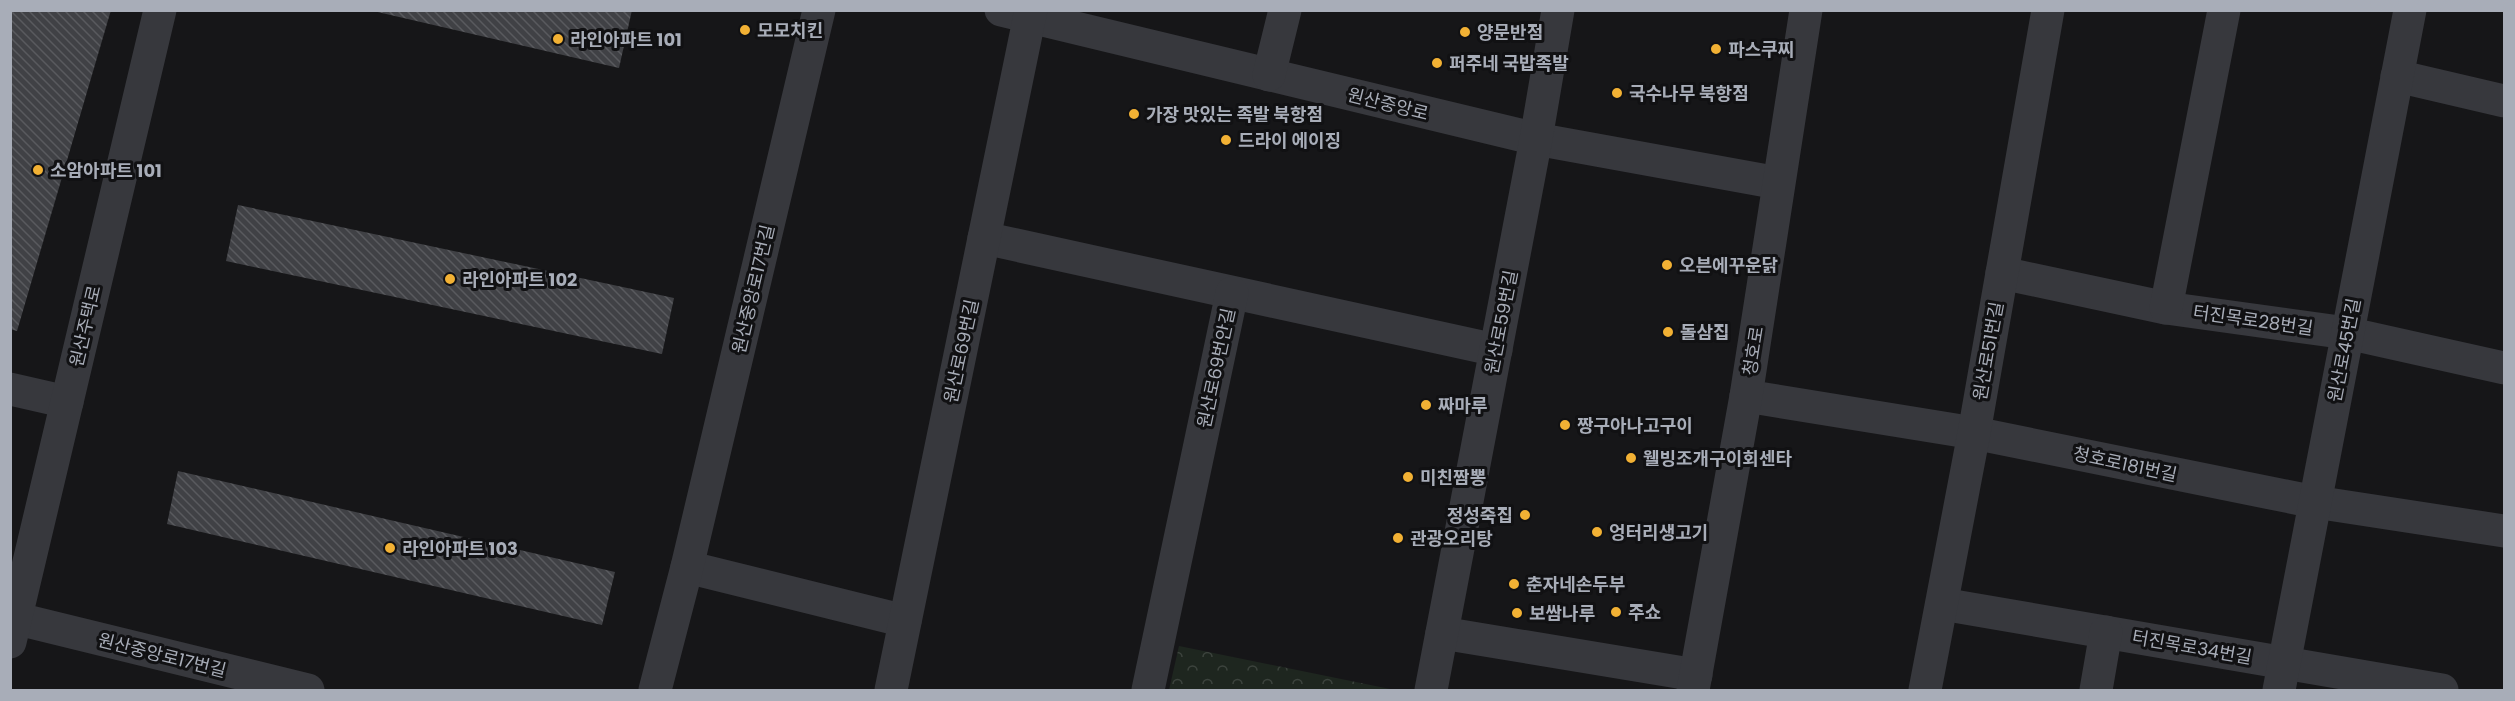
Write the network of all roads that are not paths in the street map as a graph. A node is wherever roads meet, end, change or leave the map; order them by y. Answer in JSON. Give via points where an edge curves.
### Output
{"nodes":[{"id":1,"x":160,"y":10,"type":"edge"},
{"id":2,"x":819,"y":10,"type":"edge"},
{"id":3,"x":1285,"y":10,"type":"edge"},
{"id":4,"x":1558,"y":10,"type":"edge"},
{"id":5,"x":1806,"y":10,"type":"edge"},
{"id":6,"x":2048,"y":10,"type":"edge"},
{"id":7,"x":2224,"y":10,"type":"edge"},
{"id":8,"x":2410,"y":10,"type":"edge"},
{"id":9,"x":1020,"y":13,"type":"edge"},
{"id":10,"x":1269,"y":75,"type":"junction"},
{"id":11,"x":2397,"y":76,"type":"junction"},
{"id":12,"x":2505,"y":101,"type":"edge"},
{"id":13,"x":1536,"y":139,"type":"junction"},
{"id":14,"x":1778,"y":183,"type":"junction"},
{"id":15,"x":984,"y":238,"type":"junction"},
{"id":16,"x":2002,"y":273,"type":"junction"},
{"id":17,"x":1232,"y":293,"type":"junction"},
{"id":18,"x":2166,"y":308,"type":"junction"},
{"id":19,"x":2347,"y":333,"type":"junction"},
{"id":20,"x":1496,"y":350,"type":"junction"},
{"id":21,"x":2505,"y":368,"type":"edge"},
{"id":22,"x":10,"y":389,"type":"edge"},
{"id":23,"x":1746,"y":396,"type":"junction"},
{"id":24,"x":67,"y":402,"type":"junction"},
{"id":25,"x":1974,"y":433,"type":"junction"},
{"id":26,"x":2315,"y":502,"type":"junction"},
{"id":27,"x":2505,"y":531,"type":"edge"},
{"id":28,"x":687,"y":567,"type":"junction"},
{"id":29,"x":1942,"y":604,"type":"junction"},
{"id":30,"x":905,"y":621,"type":"junction"},
{"id":31,"x":12,"y":626,"type":"edge"},
{"id":32,"x":2106,"y":632,"type":"junction"},
{"id":33,"x":1442,"y":633,"type":"junction"},
{"id":34,"x":2282,"y":677,"type":"edge"},
{"id":35,"x":1694,"y":683,"type":"edge"},
{"id":36,"x":308,"y":690,"type":"edge"},
{"id":37,"x":655,"y":690,"type":"edge"},
{"id":38,"x":891,"y":690,"type":"edge"},
{"id":39,"x":1148,"y":690,"type":"edge"},
{"id":40,"x":1431,"y":690,"type":"edge"},
{"id":41,"x":1925,"y":690,"type":"edge"},
{"id":42,"x":2096,"y":690,"type":"edge"},
{"id":43,"x":2442,"y":690,"type":"edge"}],
"edges":[{"from":1,"to":24,"type":"street","name":"원산주택로"},
{"from":2,"to":28,"type":"street","name":"원산중앙로17번길"},
{"from":3,"to":10,"type":"street"},
{"from":4,"to":13,"type":"street","name":"원산로59번길"},
{"from":5,"to":14,"type":"street","name":"청호로"},
{"from":6,"to":16,"type":"street","name":"원산로51번길"},
{"from":7,"to":18,"type":"street"},
{"from":8,"to":11,"type":"street","name":"원산로45번길"},
{"from":9,"to":10,"type":"street","name":"원산중앙로"},
{"from":9,"to":15,"type":"street","name":"원산로69번길"},
{"from":10,"to":13,"type":"street","name":"원산중앙로"},
{"from":11,"to":12,"type":"street"},
{"from":11,"to":19,"type":"street","name":"원산로45번길"},
{"from":13,"to":14,"type":"street","name":"원산중앙로"},
{"from":13,"to":20,"type":"street","name":"원산로59번길"},
{"from":14,"to":23,"type":"street","name":"청호로"},
{"from":15,"to":17,"type":"street","name":"원산로69번안길"},
{"from":15,"to":30,"type":"street","name":"원산로69번길"},
{"from":16,"to":18,"type":"street","name":"터진목로28번길"},
{"from":16,"to":25,"type":"street","name":"원산로51번길"},
{"from":17,"to":20,"type":"street"},
{"from":17,"to":39,"type":"street","name":"원산로69번안길"},
{"from":18,"to":19,"type":"street","name":"터진목로28번길"},
{"from":19,"to":21,"type":"street","name":"터진목로28번길"},
{"from":19,"to":26,"type":"street","name":"원산로45번길"},
{"from":20,"to":33,"type":"street","name":"원산로59번길"},
{"from":22,"to":24,"type":"street"},
{"from":23,"to":25,"type":"street","name":"청호로181번길"},
{"from":23,"to":35,"type":"street","name":"청호로"},
{"from":24,"to":31,"type":"street","name":"원산주택로"},
{"from":25,"to":26,"type":"street","name":"청호로181번길"},
{"from":25,"to":29,"type":"street","name":"원산로51번길"},
{"from":26,"to":27,"type":"street","name":"청호로181번길"},
{"from":26,"to":34,"type":"street","name":"원산로45번길"},
{"from":28,"to":30,"type":"street"},
{"from":28,"to":37,"type":"street","name":"원산중앙로17번길"},
{"from":29,"to":32,"type":"street","name":"터진목로34번길"},
{"from":29,"to":41,"type":"street","name":"원산로51번길"},
{"from":30,"to":38,"type":"street","name":"원산로69번길"},
{"from":31,"to":36,"type":"street","name":"원산중앙로17번길"},
{"from":32,"to":34,"type":"street","name":"터진목로34번길"},
{"from":32,"to":42,"type":"street"},
{"from":33,"to":35,"type":"street"},
{"from":33,"to":40,"type":"street","name":"원산로59번길"},
{"from":34,"to":43,"type":"street","name":"터진목로34번길"}]}
